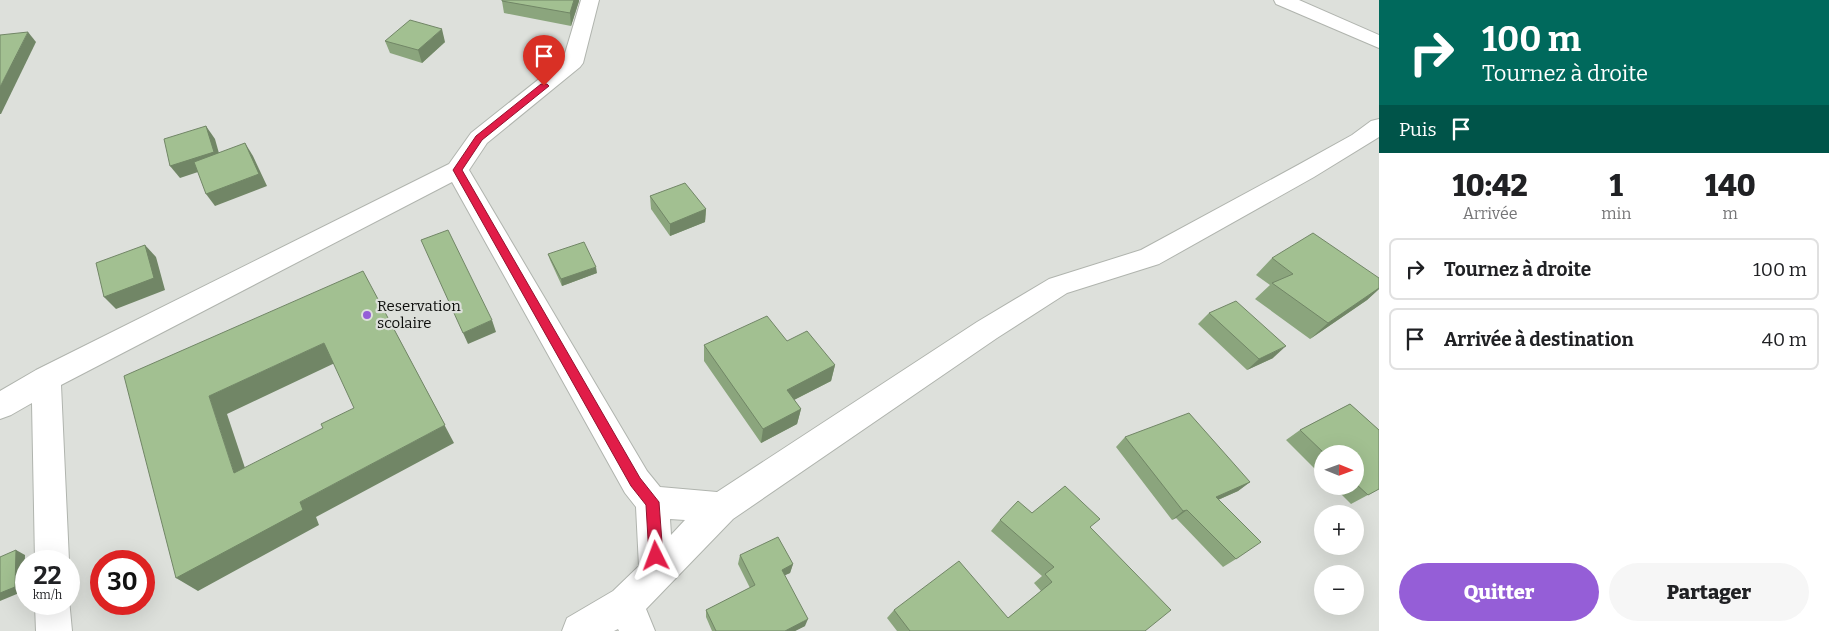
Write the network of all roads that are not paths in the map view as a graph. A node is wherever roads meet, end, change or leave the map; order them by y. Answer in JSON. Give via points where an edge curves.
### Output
{"nodes":[{"id":1,"x":590,"y":0,"type":"edge"},
{"id":2,"x":1283,"y":0,"type":"edge"},
{"id":3,"x":1379,"y":42,"type":"edge"},
{"id":4,"x":1379,"y":126,"type":"edge"},
{"id":5,"x":457,"y":170,"type":"junction"},
{"id":6,"x":46,"y":379,"type":"junction"},
{"id":7,"x":0,"y":406,"type":"edge"},
{"id":8,"x":652,"y":502,"type":"junction"},
{"id":9,"x":721,"y":508,"type":"junction"},
{"id":10,"x":52,"y":550,"type":"edge"},
{"id":11,"x":657,"y":574,"type":"junction"},
{"id":12,"x":53,"y":615,"type":"edge"},
{"id":13,"x":632,"y":617,"type":"edge"},
{"id":14,"x":54,"y":631,"type":"edge"},
{"id":15,"x":580,"y":631,"type":"edge"}],
"edges":[{"from":1,"to":5,"type":"street","via":[[572,63],[479,138]]},
{"from":2,"to":3,"type":"street"},
{"from":4,"to":9,"type":"street","via":[[1314,167],[1150,257],[1058,286]]},
{"from":5,"to":6,"type":"street"},
{"from":5,"to":8,"type":"street","via":[[636,482]]},
{"from":6,"to":7,"type":"street"},
{"from":6,"to":10,"type":"street"},
{"from":8,"to":9,"type":"street"},
{"from":8,"to":11,"type":"street"},
{"from":9,"to":11,"type":"street"},
{"from":11,"to":13,"type":"street"},
{"from":12,"to":14,"type":"street"},
{"from":13,"to":15,"type":"street"}]}
